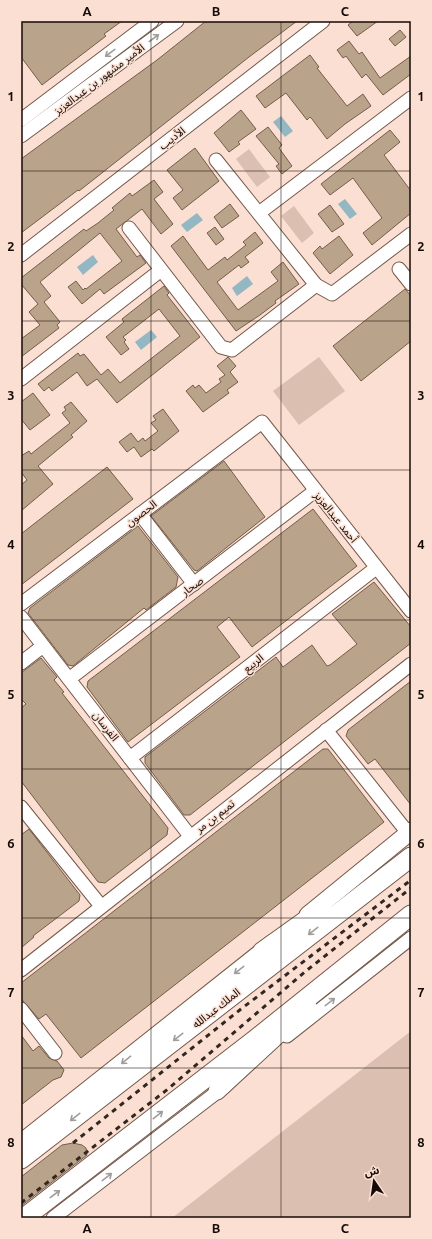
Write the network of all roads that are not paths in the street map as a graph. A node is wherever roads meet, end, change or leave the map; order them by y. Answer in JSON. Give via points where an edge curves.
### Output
{"nodes":[{"id":1,"x":152,"y":21,"type":"edge"},
{"id":2,"x":176,"y":21,"type":"edge"},
{"id":3,"x":323,"y":21,"type":"edge"},
{"id":4,"x":411,"y":98,"type":"edge"},
{"id":5,"x":22,"y":116,"type":"edge"},
{"id":6,"x":33,"y":128,"type":"junction"},
{"id":7,"x":21,"y":136,"type":"edge"},
{"id":8,"x":216,"y":160,"type":"dead end"},
{"id":9,"x":259,"y":213,"type":"junction"},
{"id":10,"x":129,"y":228,"type":"dead end"},
{"id":11,"x":411,"y":234,"type":"edge"},
{"id":12,"x":21,"y":255,"type":"edge"},
{"id":13,"x":399,"y":269,"type":"dead end"},
{"id":14,"x":161,"y":270,"type":"junction"},
{"id":15,"x":411,"y":284,"type":"edge"},
{"id":16,"x":316,"y":285,"type":"junction"},
{"id":17,"x":21,"y":379,"type":"edge"},
{"id":18,"x":262,"y":422,"type":"joint"},
{"id":19,"x":315,"y":491,"type":"junction"},
{"id":20,"x":140,"y":514,"type":"junction"},
{"id":21,"x":376,"y":568,"type":"junction"},
{"id":22,"x":194,"y":584,"type":"junction"},
{"id":23,"x":21,"y":604,"type":"edge"},
{"id":24,"x":411,"y":612,"type":"edge"},
{"id":25,"x":21,"y":617,"type":"edge"},
{"id":26,"x":43,"y":646,"type":"junction"},
{"id":27,"x":21,"y":663,"type":"edge"},
{"id":28,"x":411,"y":664,"type":"edge"},
{"id":29,"x":69,"y":680,"type":"junction"},
{"id":30,"x":326,"y":730,"type":"junction"},
{"id":31,"x":130,"y":758,"type":"junction"},
{"id":32,"x":24,"y":815,"type":"edge"},
{"id":33,"x":190,"y":836,"type":"junction"},
{"id":34,"x":410,"y":837,"type":"edge"},
{"id":35,"x":411,"y":857,"type":"edge"},
{"id":36,"x":101,"y":906,"type":"junction"},
{"id":37,"x":411,"y":915,"type":"edge"},
{"id":38,"x":385,"y":936,"type":"junction"},
{"id":39,"x":411,"y":938,"type":"edge"},
{"id":40,"x":262,"y":952,"type":"joint"},
{"id":41,"x":21,"y":970,"type":"edge"},
{"id":42,"x":21,"y":1009,"type":"edge"},
{"id":43,"x":55,"y":1053,"type":"dead end"},
{"id":44,"x":217,"y":1092,"type":"junction"},
{"id":45,"x":21,"y":1144,"type":"edge"},
{"id":46,"x":21,"y":1159,"type":"edge"},
{"id":47,"x":24,"y":1218,"type":"edge"},
{"id":48,"x":54,"y":1218,"type":"edge"}],
"edges":[{"from":1,"to":5,"type":"street","name":"الأمير مشهور بن عبدالعزيز","one_way":true},
{"from":6,"to":2,"type":"street","name":"الأمير مشهور بن عبدالعزيز","one_way":true},
{"from":3,"to":12,"type":"street","name":"الأديب"},
{"from":4,"to":9,"type":"street"},
{"from":5,"to":6,"type":"street"},
{"from":6,"to":7,"type":"street","name":"الأمير مشهور بن عبدالعزيز"},
{"from":8,"to":9,"type":"street"},
{"from":9,"to":16,"type":"street"},
{"from":10,"to":14,"type":"street"},
{"from":11,"to":16,"type":"street","via":[[332,294]]},
{"from":13,"to":15,"type":"street"},
{"from":14,"to":16,"type":"street","via":[[222,347],[232,350]]},
{"from":14,"to":17,"type":"street"},
{"from":18,"to":19,"type":"street","name":"أحمد عبدالعزيز"},
{"from":18,"to":20,"type":"street","name":"الحصون"},
{"from":19,"to":21,"type":"street","name":"أحمد عبدالعزيز"},
{"from":19,"to":22,"type":"street","name":"صحار"},
{"from":20,"to":22,"type":"street"},
{"from":20,"to":23,"type":"street","name":"الحصون"},
{"from":21,"to":24,"type":"street","name":"أحمد عبدالعزيز"},
{"from":21,"to":31,"type":"street","name":"الربيع"},
{"from":22,"to":29,"type":"street","name":"صحار"},
{"from":25,"to":26,"type":"street","name":"الفرسان"},
{"from":26,"to":27,"type":"street"},
{"from":26,"to":29,"type":"street","name":"الفرسان"},
{"from":28,"to":30,"type":"street","name":"تميم بن مر"},
{"from":29,"to":31,"type":"street","name":"الفرسان"},
{"from":30,"to":33,"type":"street","name":"تميم بن مر"},
{"from":30,"to":34,"type":"street"},
{"from":31,"to":33,"type":"street","name":"الفرسان"},
{"from":32,"to":36,"type":"street"},
{"from":33,"to":36,"type":"street","name":"تميم بن مر"},
{"from":34,"to":40,"type":"highway"},
{"from":35,"to":46,"type":"highway","name":"الملك عبدالله","one_way":true},
{"from":36,"to":41,"type":"street","name":"تميم بن مر"},
{"from":37,"to":38,"type":"highway"},
{"from":38,"to":44,"type":"main road"},
{"from":47,"to":38,"type":"highway","one_way":true},
{"from":44,"to":39,"type":"street","one_way":true},
{"from":40,"to":45,"type":"main road","one_way":true},
{"from":42,"to":43,"type":"street"},
{"from":48,"to":44,"type":"street","one_way":true}]}
